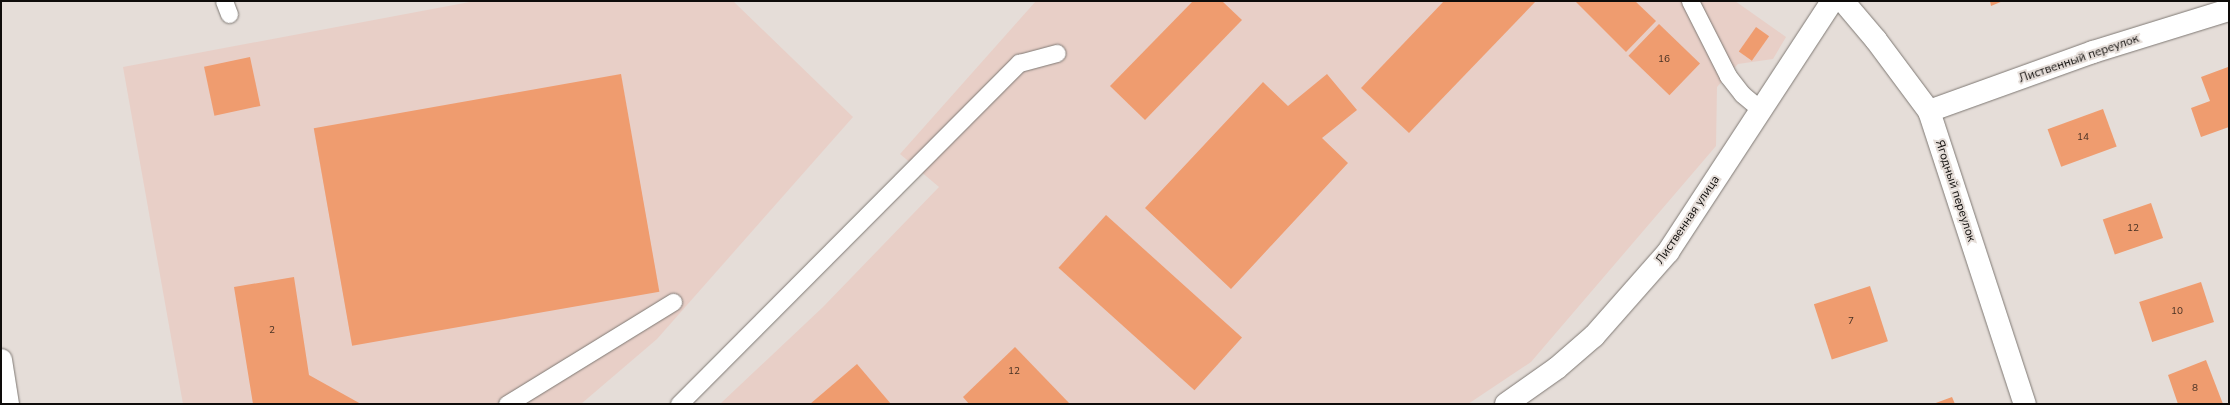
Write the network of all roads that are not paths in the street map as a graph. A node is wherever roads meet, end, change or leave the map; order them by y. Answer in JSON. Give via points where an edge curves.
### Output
{"nodes":[{"id":1,"x":1690,"y":1,"type":"edge"},
{"id":2,"x":1832,"y":1,"type":"edge"},
{"id":3,"x":1843,"y":1,"type":"edge"},
{"id":4,"x":2229,"y":10,"type":"edge"},
{"id":5,"x":1057,"y":53,"type":"dead end"},
{"id":6,"x":1761,"y":110,"type":"junction"},
{"id":7,"x":1929,"y":111,"type":"junction"},
{"id":8,"x":672,"y":302,"type":"dead end"},
{"id":9,"x":1,"y":360,"type":"edge"},
{"id":10,"x":8,"y":404,"type":"edge"},
{"id":11,"x":507,"y":404,"type":"edge"},
{"id":12,"x":679,"y":404,"type":"edge"},
{"id":13,"x":1506,"y":404,"type":"edge"},
{"id":14,"x":2025,"y":404,"type":"edge"}],
"edges":[{"from":1,"to":6,"type":"lane","via":[[1728,76],[1742,94]]},
{"from":2,"to":6,"type":"street","name":"Лиственная улица"},
{"from":3,"to":7,"type":"street","name":"Ягодный переулок"},
{"from":4,"to":7,"type":"street","name":"Лиственный переулок","via":[[2093,52]]},
{"from":5,"to":12,"type":"lane","via":[[1019,63]]},
{"from":6,"to":13,"type":"street","name":"Лиственная улица","via":[[1668,252],[1628,300],[1563,364]]},
{"from":7,"to":14,"type":"street","name":"Ягодный переулок"},
{"from":8,"to":11,"type":"lane"},
{"from":9,"to":10,"type":"street"}]}
